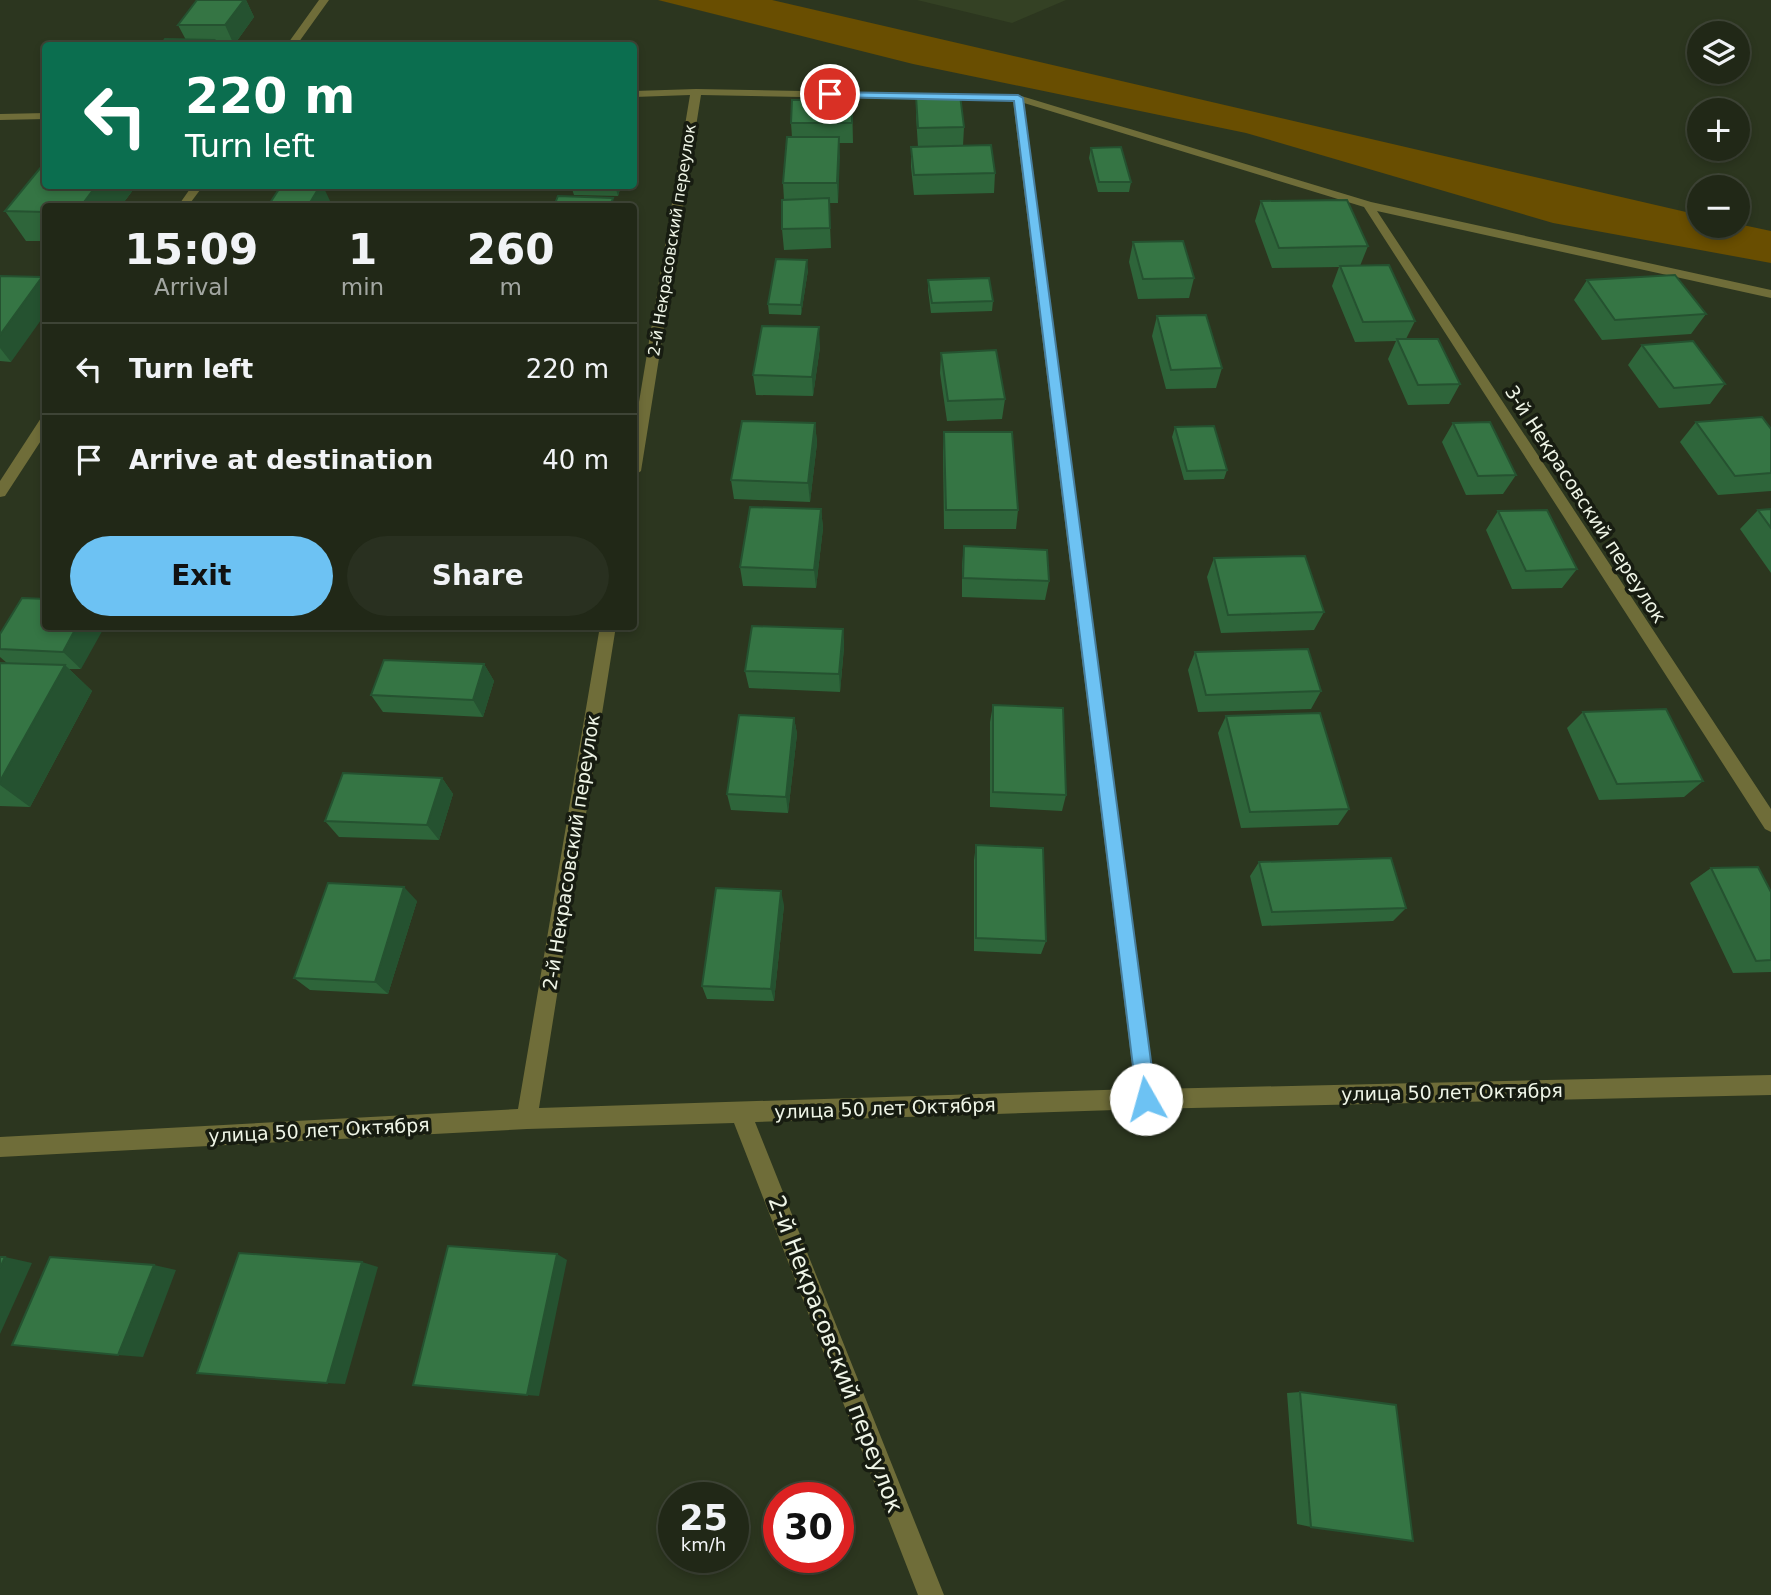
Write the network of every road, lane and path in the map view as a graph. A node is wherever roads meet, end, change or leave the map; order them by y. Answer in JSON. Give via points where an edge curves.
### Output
{"nodes":[{"id":1,"x":324,"y":0,"type":"edge"},
{"id":2,"x":294,"y":42,"type":"edge"},
{"id":3,"x":696,"y":92,"type":"junction"},
{"id":4,"x":637,"y":94,"type":"edge"},
{"id":5,"x":1018,"y":98,"type":"junction"},
{"id":6,"x":42,"y":116,"type":"edge"},
{"id":7,"x":0,"y":117,"type":"edge"},
{"id":8,"x":1368,"y":205,"type":"junction"},
{"id":9,"x":1771,"y":294,"type":"edge"},
{"id":10,"x":42,"y":427,"type":"edge"},
{"id":11,"x":637,"y":453,"type":"edge"},
{"id":12,"x":0,"y":492,"type":"edge"},
{"id":13,"x":607,"y":630,"type":"edge"},
{"id":14,"x":1771,"y":824,"type":"edge"},
{"id":15,"x":1771,"y":1085,"type":"edge"},
{"id":16,"x":1146,"y":1099,"type":"junction"},
{"id":17,"x":741,"y":1113,"type":"junction"},
{"id":18,"x":527,"y":1119,"type":"junction"},
{"id":19,"x":0,"y":1147,"type":"edge"},
{"id":20,"x":931,"y":1595,"type":"edge"}],
"edges":[{"from":1,"to":2,"type":"street"},
{"from":3,"to":4,"type":"street"},
{"from":3,"to":5,"type":"street"},
{"from":3,"to":11,"type":"street","name":"2-й Некрасовский переулок"},
{"from":5,"to":8,"type":"street"},
{"from":5,"to":16,"type":"street"},
{"from":6,"to":7,"type":"street"},
{"from":8,"to":9,"type":"street"},
{"from":8,"to":14,"type":"street","name":"3-й Некрасовский переулок"},
{"from":10,"to":12,"type":"street"},
{"from":13,"to":18,"type":"street","name":"2-й Некрасовский переулок"},
{"from":15,"to":16,"type":"street","name":"улица 50 лет Октября"},
{"from":16,"to":17,"type":"street","name":"улица 50 лет Октября"},
{"from":17,"to":18,"type":"street","name":"улица 50 лет Октября"},
{"from":17,"to":20,"type":"street","name":"2-й Некрасовский переулок"},
{"from":18,"to":19,"type":"street","name":"улица 50 лет Октября"}]}
